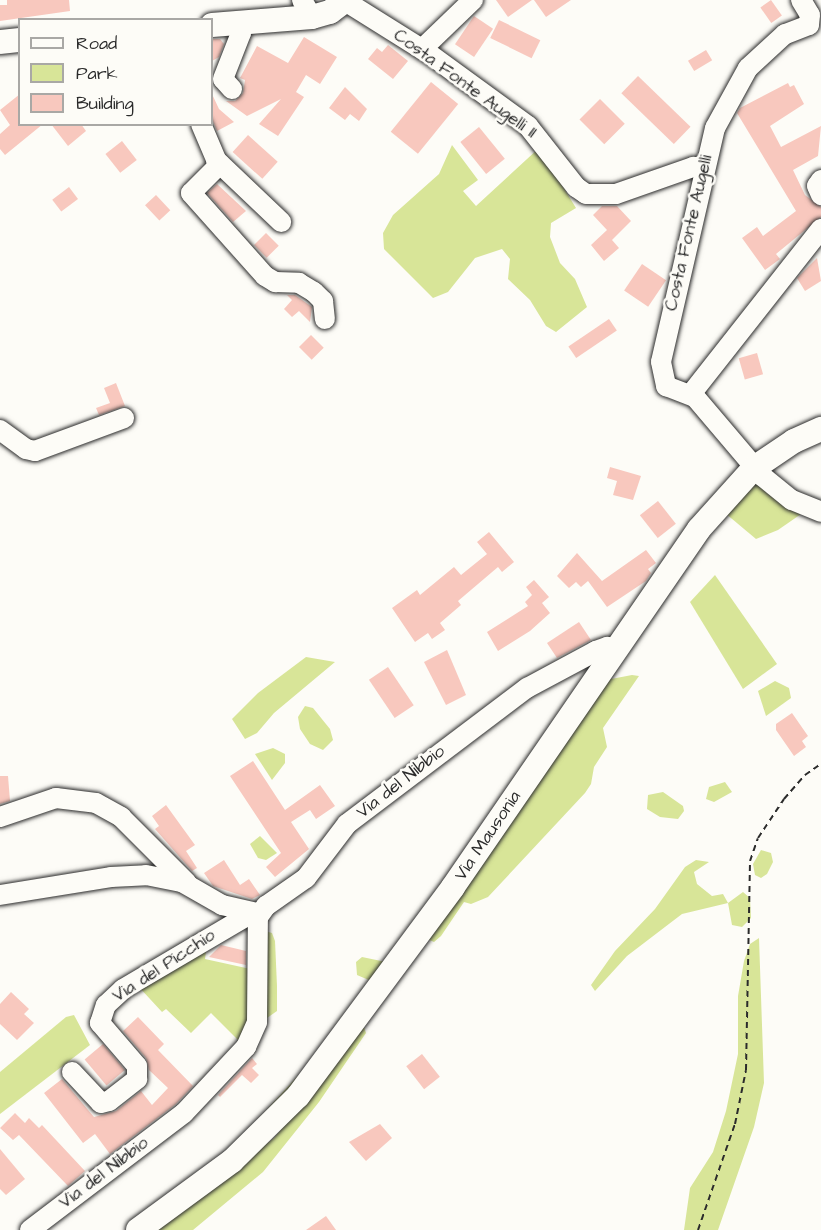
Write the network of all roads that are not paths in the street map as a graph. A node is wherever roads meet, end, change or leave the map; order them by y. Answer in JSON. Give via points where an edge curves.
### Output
{"nodes":[{"id":1,"x":345,"y":0,"type":"edge"},
{"id":2,"x":473,"y":0,"type":"edge"},
{"id":3,"x":801,"y":0,"type":"edge"},
{"id":4,"x":307,"y":9,"type":"edge"},
{"id":5,"x":240,"y":23,"type":"junction"},
{"id":6,"x":213,"y":25,"type":"edge"},
{"id":7,"x":18,"y":40,"type":"edge"},
{"id":8,"x":0,"y":42,"type":"edge"},
{"id":9,"x":422,"y":49,"type":"junction"},
{"id":10,"x":232,"y":89,"type":"dead end"},
{"id":11,"x":202,"y":126,"type":"edge"},
{"id":12,"x":220,"y":164,"type":"junction"},
{"id":13,"x":705,"y":167,"type":"junction"},
{"id":14,"x":821,"y":180,"type":"edge"},
{"id":15,"x":821,"y":195,"type":"edge"},
{"id":16,"x":281,"y":222,"type":"dead end"},
{"id":17,"x":821,"y":229,"type":"edge"},
{"id":18,"x":325,"y":320,"type":"dead end"},
{"id":19,"x":691,"y":394,"type":"junction"},
{"id":20,"x":124,"y":418,"type":"dead end"},
{"id":21,"x":821,"y":429,"type":"edge"},
{"id":22,"x":0,"y":430,"type":"edge"},
{"id":23,"x":754,"y":468,"type":"junction"},
{"id":24,"x":821,"y":512,"type":"edge"},
{"id":25,"x":615,"y":651,"type":"junction"},
{"id":26,"x":0,"y":817,"type":"edge"},
{"id":27,"x":188,"y":885,"type":"junction"},
{"id":28,"x":0,"y":895,"type":"edge"},
{"id":29,"x":256,"y":913,"type":"junction"},
{"id":30,"x":72,"y":1072,"type":"dead end"},
{"id":31,"x":30,"y":1230,"type":"edge"},
{"id":32,"x":138,"y":1230,"type":"edge"}],
"edges":[{"from":1,"to":4,"type":"main road","via":[[330,12]]},
{"from":1,"to":9,"type":"street","name":"Costa Fonte Augelli II"},
{"from":2,"to":9,"type":"street"},
{"from":3,"to":13,"type":"street","name":"Costa Fonte Augelli","via":[[810,15],[809,25],[785,34],[748,68],[715,128]]},
{"from":4,"to":5,"type":"main road"},
{"from":5,"to":6,"type":"main road"},
{"from":5,"to":10,"type":"street","via":[[242,33],[223,79]]},
{"from":7,"to":8,"type":"main road"},
{"from":9,"to":13,"type":"street","name":"Costa Fonte Augelli II","via":[[534,130],[571,181],[586,194],[616,194],[693,167]]},
{"from":11,"to":12,"type":"street"},
{"from":12,"to":16,"type":"street"},
{"from":12,"to":18,"type":"street","via":[[191,194],[265,276],[275,282],[300,283],[314,292],[322,301]]},
{"from":13,"to":19,"type":"street","name":"Costa Fonte Augelli","via":[[661,362],[666,386]]},
{"from":14,"to":15,"type":"street"},
{"from":17,"to":19,"type":"street"},
{"from":19,"to":23,"type":"street","name":"Costa Fonte Augelli"},
{"from":20,"to":22,"type":"street","via":[[35,451]]},
{"from":21,"to":23,"type":"main road","name":"Via Mausonia","via":[[794,441]]},
{"from":23,"to":24,"type":"street","name":"Costa Fonte Augelli","via":[[786,496]]},
{"from":23,"to":25,"type":"main road","name":"Via Mausonia","via":[[699,528]]},
{"from":25,"to":29,"type":"street","name":"Via del Nibbio","via":[[596,651],[491,712],[360,811],[306,878]]},
{"from":25,"to":32,"type":"main road","name":"Via Mausonia","via":[[453,887],[304,1089],[249,1147]]},
{"from":26,"to":27,"type":"street","via":[[56,798],[96,803],[121,817]]},
{"from":27,"to":28,"type":"street","via":[[155,876],[123,875]]},
{"from":27,"to":29,"type":"street","via":[[222,905]]},
{"from":29,"to":30,"type":"street","name":"Via del Picchio","via":[[132,983],[105,1005],[100,1023],[137,1066],[137,1079],[101,1103]]},
{"from":29,"to":31,"type":"street","name":"Via del Nibbio","via":[[257,1022],[246,1047],[184,1113]]}]}
